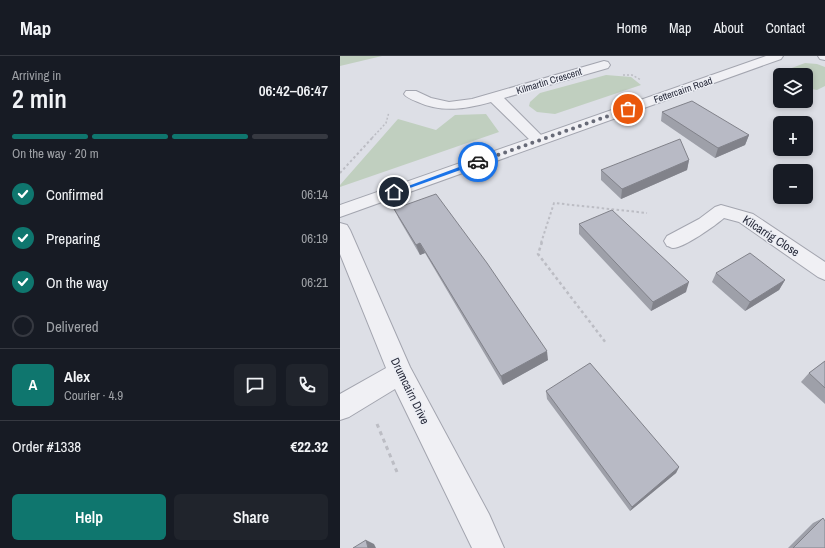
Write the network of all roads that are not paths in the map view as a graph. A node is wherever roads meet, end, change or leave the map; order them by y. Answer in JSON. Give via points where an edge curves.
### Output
{"nodes":[{"id":1,"x":777,"y":56,"type":"edge"},
{"id":2,"x":604,"y":65,"type":"dead end"},
{"id":3,"x":410,"y":94,"type":"dead end"},
{"id":4,"x":495,"y":98,"type":"junction"},
{"id":5,"x":538,"y":140,"type":"junction"},
{"id":6,"x":340,"y":211,"type":"edge"},
{"id":7,"x":340,"y":230,"type":"edge"},
{"id":8,"x":674,"y":241,"type":"dead end"},
{"id":9,"x":825,"y":272,"type":"edge"},
{"id":10,"x":400,"y":373,"type":"junction"},
{"id":11,"x":340,"y":408,"type":"edge"},
{"id":12,"x":488,"y":548,"type":"edge"}],
"edges":[{"from":1,"to":5,"type":"street","name":"Fettercairn Road"},
{"from":2,"to":4,"type":"street","name":"Kilmartin Crescent"},
{"from":3,"to":4,"type":"street","name":"Kilmartin Crescent","via":[[449,106],[473,104]]},
{"from":4,"to":5,"type":"street","name":"Kilmartin Crescent"},
{"from":5,"to":6,"type":"street","name":"Fettercairn Road"},
{"from":7,"to":10,"type":"street","name":"Drumcairn Drive"},
{"from":8,"to":9,"type":"street","name":"Kilcarrig Close","via":[[706,223],[721,211],[746,218]]},
{"from":10,"to":11,"type":"street"},
{"from":10,"to":12,"type":"street","name":"Drumcairn Drive"}]}
